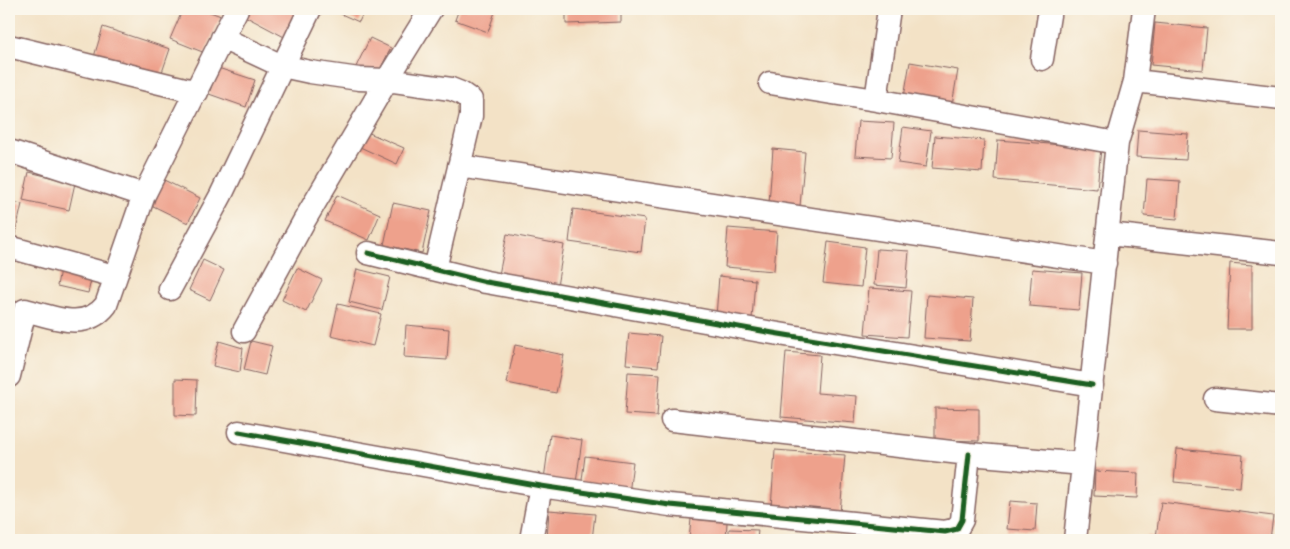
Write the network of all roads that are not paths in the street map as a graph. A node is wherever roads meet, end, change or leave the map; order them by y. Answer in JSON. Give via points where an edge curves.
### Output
{"nodes":[{"id":1,"x":236,"y":9,"type":"edge"},
{"id":2,"x":310,"y":9,"type":"edge"},
{"id":3,"x":431,"y":9,"type":"edge"},
{"id":4,"x":890,"y":9,"type":"edge"},
{"id":5,"x":1050,"y":9,"type":"edge"},
{"id":6,"x":1144,"y":9,"type":"edge"},
{"id":7,"x":222,"y":38,"type":"junction"},
{"id":8,"x":9,"y":46,"type":"edge"},
{"id":9,"x":1042,"y":59,"type":"dead end"},
{"id":10,"x":282,"y":66,"type":"junction"},
{"id":11,"x":387,"y":80,"type":"junction"},
{"id":12,"x":1135,"y":81,"type":"junction"},
{"id":13,"x":770,"y":83,"type":"dead end"},
{"id":14,"x":197,"y":92,"type":"junction"},
{"id":15,"x":1281,"y":98,"type":"edge"},
{"id":16,"x":876,"y":100,"type":"junction"},
{"id":17,"x":1117,"y":143,"type":"junction"},
{"id":18,"x":9,"y":150,"type":"edge"},
{"id":19,"x":459,"y":166,"type":"junction"},
{"id":20,"x":144,"y":195,"type":"junction"},
{"id":21,"x":1108,"y":234,"type":"junction"},
{"id":22,"x":9,"y":246,"type":"edge"},
{"id":23,"x":368,"y":253,"type":"dead end"},
{"id":24,"x":1281,"y":253,"type":"edge"},
{"id":25,"x":1105,"y":263,"type":"junction"},
{"id":26,"x":435,"y":270,"type":"junction"},
{"id":27,"x":114,"y":276,"type":"junction"},
{"id":28,"x":170,"y":289,"type":"dead end"},
{"id":29,"x":17,"y":308,"type":"edge"},
{"id":30,"x":244,"y":331,"type":"dead end"},
{"id":31,"x":9,"y":376,"type":"edge"},
{"id":32,"x":1092,"y":385,"type":"junction"},
{"id":33,"x":1214,"y":399,"type":"dead end"},
{"id":34,"x":1281,"y":406,"type":"edge"},
{"id":35,"x":672,"y":420,"type":"dead end"},
{"id":36,"x":239,"y":432,"type":"dead end"},
{"id":37,"x":969,"y":454,"type":"junction"},
{"id":38,"x":1083,"y":464,"type":"junction"},
{"id":39,"x":541,"y":486,"type":"junction"},
{"id":40,"x":531,"y":540,"type":"edge"},
{"id":41,"x":1075,"y":540,"type":"edge"}],
"edges":[{"from":1,"to":7,"type":"street"},
{"from":2,"to":10,"type":"street"},
{"from":3,"to":11,"type":"street"},
{"from":4,"to":16,"type":"street"},
{"from":5,"to":9,"type":"street"},
{"from":6,"to":12,"type":"street"},
{"from":7,"to":10,"type":"street"},
{"from":7,"to":14,"type":"street"},
{"from":8,"to":14,"type":"street"},
{"from":10,"to":11,"type":"street","via":[[359,79]]},
{"from":10,"to":28,"type":"street","via":[[221,195]]},
{"from":11,"to":19,"type":"street","via":[[451,89],[471,100],[471,116]]},
{"from":11,"to":30,"type":"street"},
{"from":12,"to":15,"type":"street"},
{"from":12,"to":17,"type":"street"},
{"from":13,"to":16,"type":"street"},
{"from":14,"to":20,"type":"street"},
{"from":16,"to":17,"type":"street"},
{"from":17,"to":21,"type":"street"},
{"from":18,"to":20,"type":"street"},
{"from":19,"to":25,"type":"street"},
{"from":19,"to":26,"type":"street"},
{"from":20,"to":27,"type":"street"},
{"from":21,"to":24,"type":"street"},
{"from":21,"to":25,"type":"street"},
{"from":22,"to":27,"type":"street"},
{"from":23,"to":26,"type":"street"},
{"from":25,"to":32,"type":"street"},
{"from":26,"to":32,"type":"street","via":[[763,332]]},
{"from":27,"to":29,"type":"street","via":[[106,305],[90,319],[67,320]]},
{"from":29,"to":31,"type":"street"},
{"from":32,"to":38,"type":"street"},
{"from":33,"to":34,"type":"street"},
{"from":35,"to":37,"type":"street"},
{"from":36,"to":39,"type":"street"},
{"from":37,"to":38,"type":"street"},
{"from":37,"to":39,"type":"street","via":[[962,520],[956,529],[945,532],[670,505]]},
{"from":38,"to":41,"type":"street"},
{"from":39,"to":40,"type":"street"}]}
